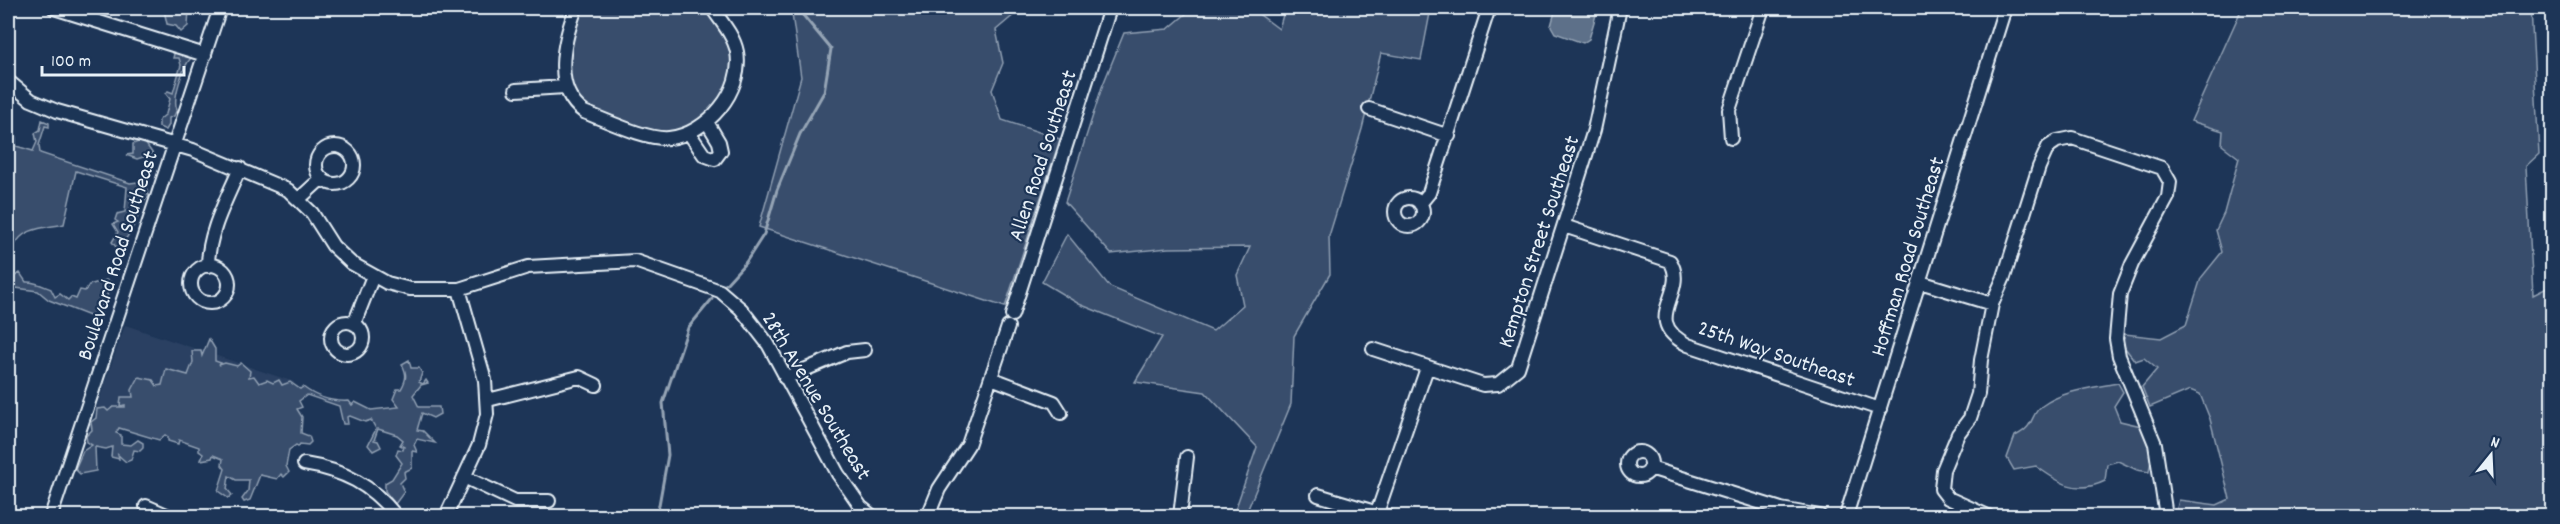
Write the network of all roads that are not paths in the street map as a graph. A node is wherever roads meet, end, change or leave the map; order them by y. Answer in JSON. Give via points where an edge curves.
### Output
{"nodes":[{"id":1,"x":54,"y":8,"type":"edge"},
{"id":2,"x":220,"y":8,"type":"edge"},
{"id":3,"x":576,"y":8,"type":"edge"},
{"id":4,"x":712,"y":8,"type":"edge"},
{"id":5,"x":1110,"y":8,"type":"edge"},
{"id":6,"x":1489,"y":8,"type":"edge"},
{"id":7,"x":1620,"y":8,"type":"edge"},
{"id":8,"x":1763,"y":8,"type":"edge"},
{"id":9,"x":2005,"y":8,"type":"edge"},
{"id":10,"x":205,"y":55,"type":"junction"},
{"id":11,"x":8,"y":81,"type":"edge"},
{"id":12,"x":565,"y":87,"type":"junction"},
{"id":13,"x":516,"y":90,"type":"dead end"},
{"id":14,"x":1369,"y":109,"type":"dead end"},
{"id":15,"x":707,"y":122,"type":"junction"},
{"id":16,"x":689,"y":133,"type":"junction"},
{"id":17,"x":1449,"y":136,"type":"junction"},
{"id":18,"x":1731,"y":138,"type":"dead end"},
{"id":19,"x":175,"y":144,"type":"junction"},
{"id":20,"x":240,"y":168,"type":"junction"},
{"id":21,"x":322,"y":178,"type":"dead end"},
{"id":22,"x":299,"y":199,"type":"junction"},
{"id":23,"x":1420,"y":204,"type":"dead end"},
{"id":24,"x":1564,"y":226,"type":"junction"},
{"id":25,"x":208,"y":266,"type":"dead end"},
{"id":26,"x":373,"y":276,"type":"junction"},
{"id":27,"x":1920,"y":282,"type":"junction"},
{"id":28,"x":459,"y":289,"type":"junction"},
{"id":29,"x":1992,"y":304,"type":"junction"},
{"id":30,"x":1012,"y":315,"type":"dead end"},
{"id":31,"x":354,"y":324,"type":"dead end"},
{"id":32,"x":1008,"y":327,"type":"dead end"},
{"id":33,"x":1373,"y":349,"type":"dead end"},
{"id":34,"x":865,"y":350,"type":"dead end"},
{"id":35,"x":1427,"y":368,"type":"junction"},
{"id":36,"x":785,"y":378,"type":"junction"},
{"id":37,"x":991,"y":378,"type":"junction"},
{"id":38,"x":596,"y":385,"type":"dead end"},
{"id":39,"x":488,"y":400,"type":"junction"},
{"id":40,"x":1880,"y":409,"type":"junction"},
{"id":41,"x":1061,"y":413,"type":"dead end"},
{"id":42,"x":1187,"y":457,"type":"dead end"},
{"id":43,"x":304,"y":464,"type":"dead end"},
{"id":44,"x":1650,"y":468,"type":"dead end"},
{"id":45,"x":464,"y":477,"type":"junction"},
{"id":46,"x":1318,"y":495,"type":"dead end"},
{"id":47,"x":549,"y":501,"type":"dead end"},
{"id":48,"x":146,"y":506,"type":"dead end"},
{"id":49,"x":1383,"y":515,"type":"edge"},
{"id":50,"x":51,"y":516,"type":"edge"},
{"id":51,"x":169,"y":516,"type":"edge"},
{"id":52,"x":396,"y":516,"type":"edge"},
{"id":53,"x":446,"y":516,"type":"edge"},
{"id":54,"x":872,"y":516,"type":"edge"},
{"id":55,"x":928,"y":516,"type":"edge"},
{"id":56,"x":1180,"y":516,"type":"edge"},
{"id":57,"x":1820,"y":516,"type":"edge"},
{"id":58,"x":1846,"y":516,"type":"edge"},
{"id":59,"x":1988,"y":516,"type":"edge"},
{"id":60,"x":2166,"y":516,"type":"edge"}],
"edges":[{"from":1,"to":10,"type":"street"},
{"from":2,"to":10,"type":"street","name":"Boulevard Road Southeast"},
{"from":3,"to":12,"type":"street","via":[[565,53]]},
{"from":4,"to":15,"type":"street","via":[[734,40],[738,56],[726,100]]},
{"from":5,"to":30,"type":"street","name":"Allen Road Southeast"},
{"from":6,"to":17,"type":"street"},
{"from":7,"to":24,"type":"street","name":"Kempton Street Southeast","via":[[1600,109]]},
{"from":8,"to":18,"type":"street","via":[[1729,110]]},
{"from":9,"to":27,"type":"street","name":"Hoffman Road Southeast"},
{"from":10,"to":19,"type":"street","name":"Boulevard Road Southeast"},
{"from":11,"to":19,"type":"street","name":"28th Avenue Southeast","via":[[31,100],[57,111]]},
{"from":12,"to":13,"type":"street"},
{"from":12,"to":16,"type":"street","via":[[576,107],[584,112],[657,137]]},
{"from":14,"to":17,"type":"street"},
{"from":15,"to":16,"type":"street"},
{"from":15,"to":16,"type":"street","via":[[720,146],[715,159],[704,155]]},
{"from":17,"to":23,"type":"street","via":[[1429,193]]},
{"from":19,"to":20,"type":"street","name":"28th Avenue Southeast"},
{"from":19,"to":50,"type":"street","name":"Boulevard Road Southeast"},
{"from":20,"to":22,"type":"street","name":"28th Avenue Southeast"},
{"from":20,"to":25,"type":"street","via":[[214,232]]},
{"from":21,"to":22,"type":"street"},
{"from":22,"to":26,"type":"street","name":"28th Avenue Southeast","via":[[333,246]]},
{"from":24,"to":35,"type":"street","name":"Kempton Street Southeast","via":[[1524,356],[1510,377],[1498,384],[1483,385]]},
{"from":24,"to":40,"type":"street","name":"25th Way Southeast","via":[[1670,261],[1676,277],[1665,322],[1675,338]]},
{"from":26,"to":28,"type":"street","name":"28th Avenue Southeast","via":[[410,289]]},
{"from":26,"to":31,"type":"street"},
{"from":27,"to":29,"type":"street"},
{"from":27,"to":40,"type":"street","name":"Hoffman Road Southeast"},
{"from":28,"to":36,"type":"street","name":"28th Avenue Southeast","via":[[528,267],[635,261],[701,283],[732,300],[768,344]]},
{"from":28,"to":39,"type":"street"},
{"from":29,"to":59,"type":"street","via":[[1978,394],[1970,418],[1947,459],[1941,489],[1948,498]]},
{"from":29,"to":60,"type":"street","via":[[2048,147],[2072,138],[2162,168],[2170,182],[2168,196],[2132,264],[2121,294],[2116,339],[2118,356],[2155,444]]},
{"from":32,"to":37,"type":"street"},
{"from":33,"to":35,"type":"street","name":"Kempton Street Southeast"},
{"from":34,"to":36,"type":"street","via":[[847,352]]},
{"from":35,"to":49,"type":"street"},
{"from":36,"to":54,"type":"street","name":"28th Avenue Southeast","via":[[838,474]]},
{"from":37,"to":41,"type":"street","via":[[1054,402]]},
{"from":37,"to":55,"type":"street","via":[[968,445],[939,489]]},
{"from":38,"to":39,"type":"street","via":[[579,377]]},
{"from":39,"to":45,"type":"street","via":[[484,432]]},
{"from":40,"to":58,"type":"street","name":"Hoffman Road Southeast"},
{"from":42,"to":56,"type":"street"},
{"from":43,"to":52,"type":"street","via":[[358,480]]},
{"from":44,"to":57,"type":"street","via":[[1781,509]]},
{"from":45,"to":47,"type":"street","via":[[515,501]]},
{"from":45,"to":53,"type":"street"},
{"from":46,"to":49,"type":"street"},
{"from":48,"to":51,"type":"street"}]}
